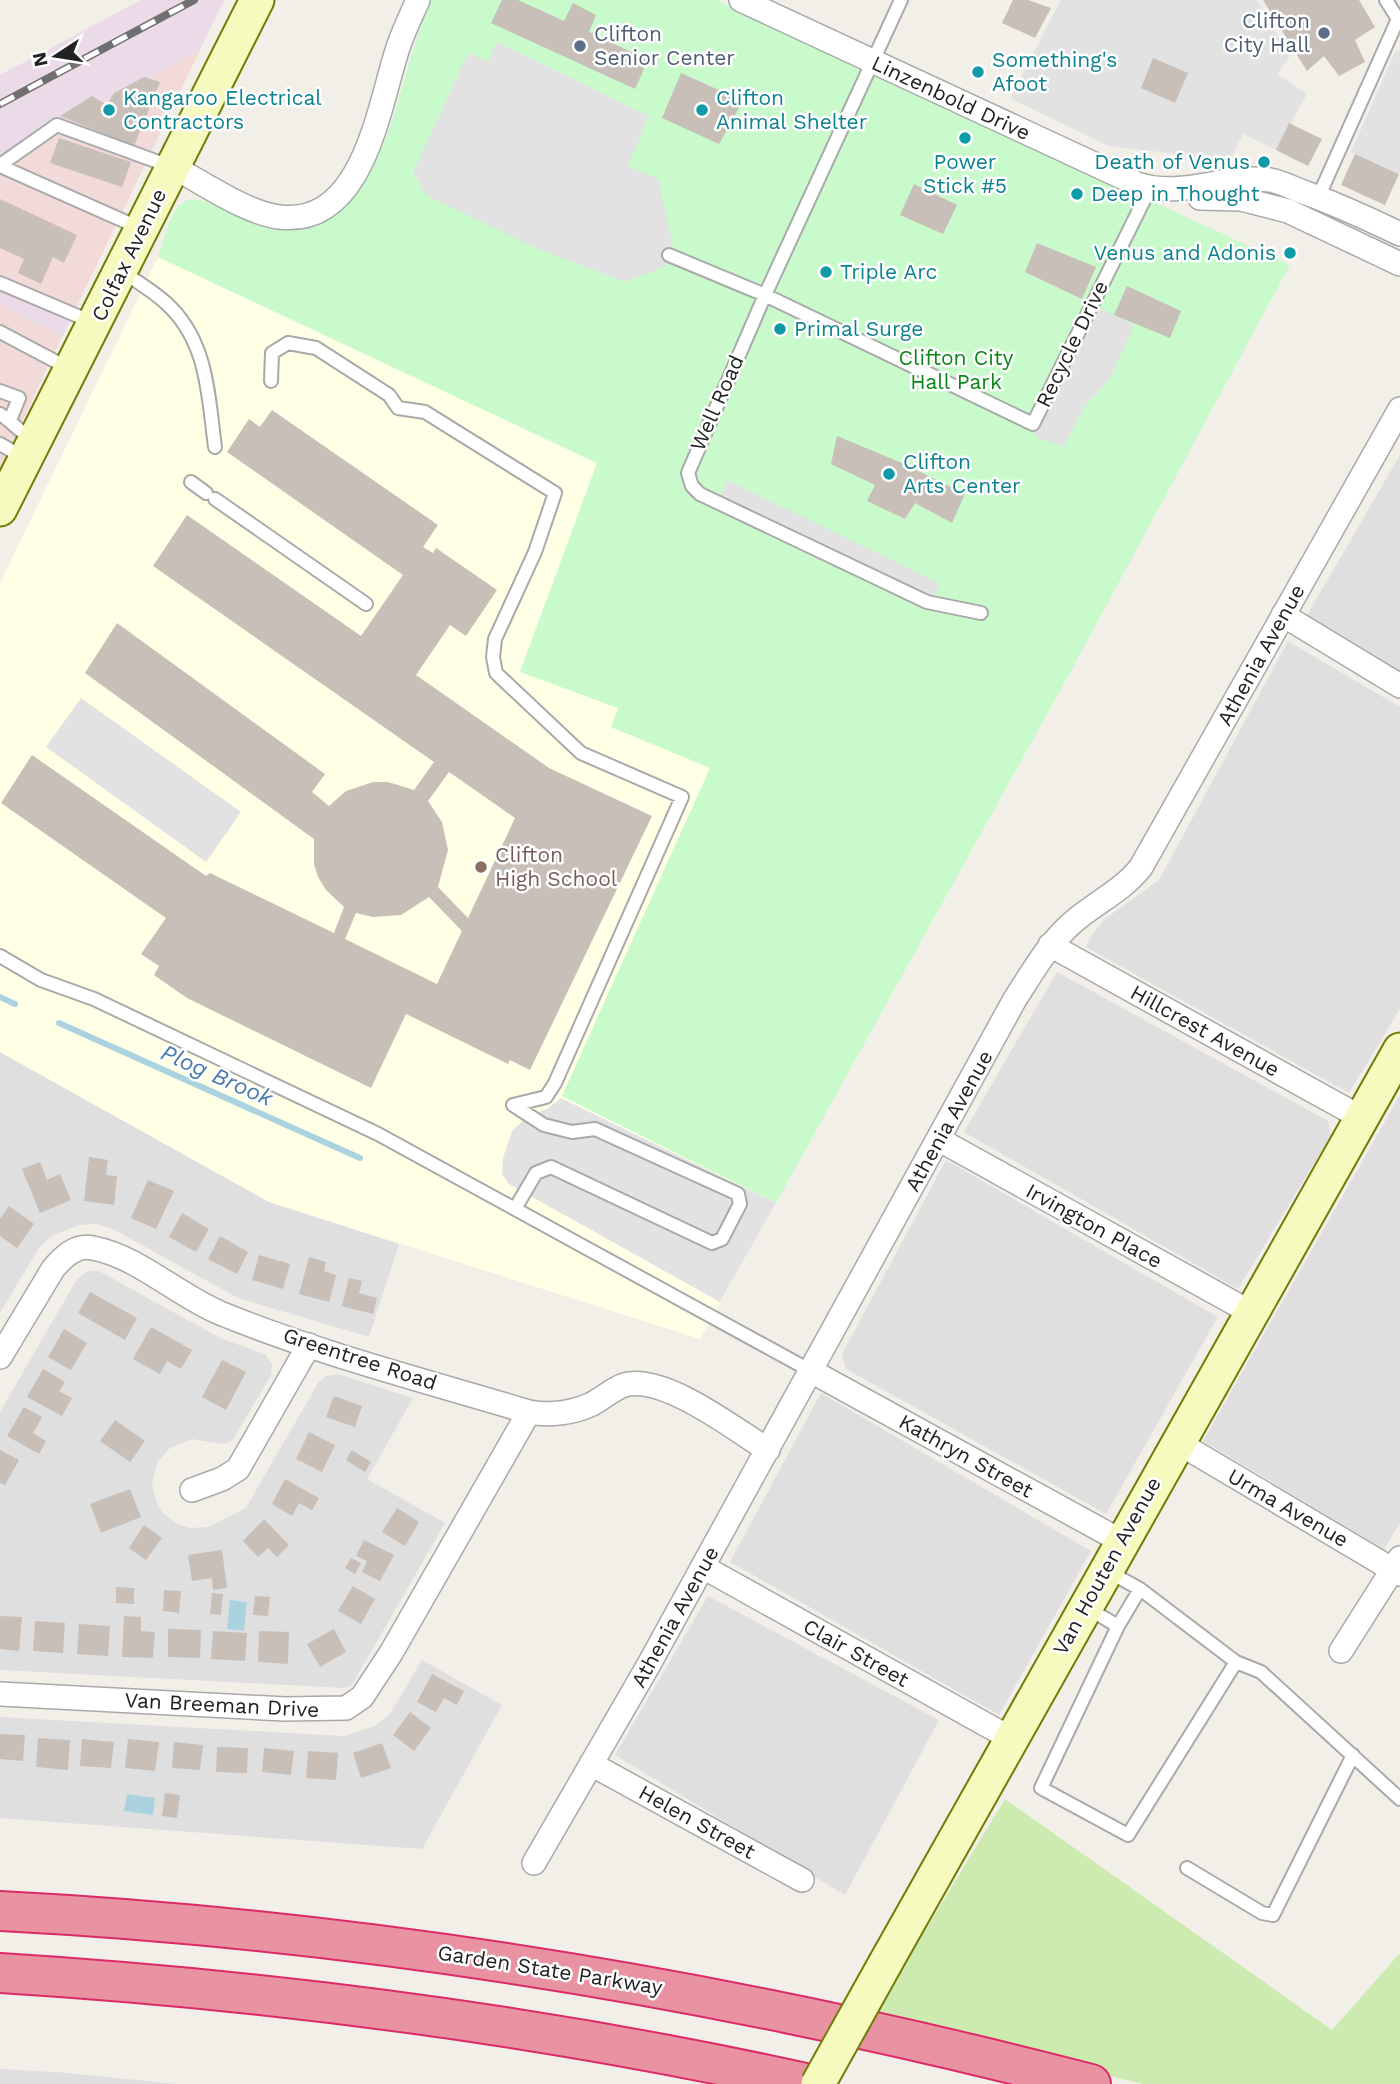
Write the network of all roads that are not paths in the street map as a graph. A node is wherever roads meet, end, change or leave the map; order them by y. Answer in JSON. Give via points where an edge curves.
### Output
{"nodes":[{"id":1,"x":257,"y":0,"type":"edge"},
{"id":2,"x":418,"y":0,"type":"edge"},
{"id":3,"x":741,"y":0,"type":"edge"},
{"id":4,"x":901,"y":0,"type":"edge"},
{"id":5,"x":1386,"y":0,"type":"edge"},
{"id":6,"x":870,"y":66,"type":"junction"},
{"id":7,"x":0,"y":166,"type":"edge"},
{"id":8,"x":173,"y":167,"type":"junction"},
{"id":9,"x":1156,"y":189,"type":"junction"},
{"id":10,"x":1319,"y":198,"type":"junction"},
{"id":11,"x":1307,"y":219,"type":"junction"},
{"id":12,"x":142,"y":229,"type":"junction"},
{"id":13,"x":1400,"y":234,"type":"edge"},
{"id":14,"x":670,"y":255,"type":"dead end"},
{"id":15,"x":1400,"y":264,"type":"edge"},
{"id":16,"x":122,"y":271,"type":"junction"},
{"id":17,"x":0,"y":283,"type":"edge"},
{"id":18,"x":765,"y":295,"type":"junction"},
{"id":19,"x":95,"y":323,"type":"junction"},
{"id":20,"x":0,"y":332,"type":"edge"},
{"id":21,"x":71,"y":370,"type":"junction"},
{"id":22,"x":271,"y":381,"type":"dead end"},
{"id":23,"x":0,"y":391,"type":"edge"},
{"id":24,"x":1400,"y":409,"type":"edge"},
{"id":25,"x":12,"y":435,"type":"edge"},
{"id":26,"x":215,"y":447,"type":"dead end"},
{"id":27,"x":191,"y":482,"type":"dead end"},
{"id":28,"x":0,"y":509,"type":"edge"},
{"id":29,"x":366,"y":604,"type":"dead end"},
{"id":30,"x":981,"y":613,"type":"dead end"},
{"id":31,"x":1283,"y":615,"type":"junction"},
{"id":32,"x":1400,"y":686,"type":"edge"},
{"id":33,"x":1049,"y":945,"type":"junction"},
{"id":34,"x":0,"y":956,"type":"edge"},
{"id":35,"x":1400,"y":1049,"type":"edge"},
{"id":36,"x":1360,"y":1117,"type":"junction"},
{"id":37,"x":938,"y":1139,"type":"junction"},
{"id":38,"x":516,"y":1207,"type":"junction"},
{"id":39,"x":1250,"y":1312,"type":"junction"},
{"id":40,"x":309,"y":1345,"type":"junction"},
{"id":41,"x":0,"y":1357,"type":"edge"},
{"id":42,"x":811,"y":1371,"type":"junction"},
{"id":43,"x":529,"y":1412,"type":"junction"},
{"id":44,"x":1177,"y":1442,"type":"junction"},
{"id":45,"x":768,"y":1450,"type":"junction"},
{"id":46,"x":192,"y":1490,"type":"dead end"},
{"id":47,"x":1121,"y":1541,"type":"junction"},
{"id":48,"x":703,"y":1567,"type":"junction"},
{"id":49,"x":1397,"y":1567,"type":"edge"},
{"id":50,"x":1105,"y":1570,"type":"junction"},
{"id":51,"x":1140,"y":1588,"type":"junction"},
{"id":52,"x":1084,"y":1606,"type":"junction"},
{"id":53,"x":1118,"y":1626,"type":"junction"},
{"id":54,"x":1341,"y":1651,"type":"dead end"},
{"id":55,"x":1236,"y":1662,"type":"junction"},
{"id":56,"x":0,"y":1694,"type":"edge"},
{"id":57,"x":1010,"y":1738,"type":"junction"},
{"id":58,"x":1353,"y":1755,"type":"junction"},
{"id":59,"x":592,"y":1764,"type":"junction"},
{"id":60,"x":1400,"y":1799,"type":"edge"},
{"id":61,"x":534,"y":1863,"type":"dead end"},
{"id":62,"x":1187,"y":1868,"type":"dead end"},
{"id":63,"x":802,"y":1880,"type":"dead end"},
{"id":64,"x":0,"y":1910,"type":"edge"},
{"id":65,"x":0,"y":1973,"type":"edge"},
{"id":66,"x":810,"y":2084,"type":"edge"},
{"id":67,"x":818,"y":2084,"type":"edge"},
{"id":68,"x":1091,"y":2084,"type":"edge"}],
"edges":[{"from":1,"to":8,"type":"main road","name":"Colfax Avenue"},
{"from":2,"to":8,"type":"street","via":[[396,53],[364,159],[333,201],[312,213],[276,217]]},
{"from":3,"to":6,"type":"street","name":"Linzenbold Drive"},
{"from":4,"to":6,"type":"lane","name":"Well Road"},
{"from":5,"to":10,"type":"lane","via":[[1398,19]]},
{"from":6,"to":9,"type":"street","name":"Linzenbold Drive"},
{"from":6,"to":18,"type":"lane","name":"Well Road"},
{"from":7,"to":8,"type":"lane","via":[[57,125]]},
{"from":7,"to":12,"type":"lane"},
{"from":8,"to":12,"type":"main road","name":"Colfax Avenue"},
{"from":9,"to":10,"type":"street","name":"Linzenbold Drive","via":[[1272,180]]},
{"from":9,"to":11,"type":"street","name":"Linzenbold Drive","via":[[1260,202]]},
{"from":9,"to":18,"type":"lane","name":"Recycle Drive","via":[[1032,424]]},
{"from":10,"to":11,"type":"lane"},
{"from":10,"to":13,"type":"street","name":"Linzenbold Drive"},
{"from":11,"to":15,"type":"street","name":"Linzenbold Drive"},
{"from":12,"to":16,"type":"main road","name":"Colfax Avenue"},
{"from":14,"to":18,"type":"lane"},
{"from":16,"to":19,"type":"main road","name":"Colfax Avenue"},
{"from":16,"to":26,"type":"lane","via":[[166,303],[197,343]]},
{"from":17,"to":19,"type":"lane"},
{"from":18,"to":30,"type":"lane","name":"Well Road","via":[[692,461],[688,474],[692,486],[700,494],[927,602]]},
{"from":19,"to":21,"type":"main road","name":"Colfax Avenue"},
{"from":20,"to":21,"type":"lane"},
{"from":21,"to":25,"type":"main road","name":"Colfax Avenue"},
{"from":22,"to":38,"type":"lane","via":[[272,353],[288,342],[316,348],[389,395],[398,408],[425,412],[555,493],[535,552],[495,639],[496,673],[581,753],[682,797],[555,1083],[545,1097],[513,1105],[558,1130],[595,1129],[738,1194],[740,1204],[722,1239],[712,1243],[551,1167],[536,1173]]},
{"from":23,"to":25,"type":"lane","via":[[19,398]]},
{"from":24,"to":31,"type":"street","name":"Athenia Avenue"},
{"from":25,"to":28,"type":"main road","name":"Colfax Avenue"},
{"from":27,"to":29,"type":"lane"},
{"from":31,"to":32,"type":"street"},
{"from":31,"to":33,"type":"street","name":"Athenia Avenue","via":[[1141,867]]},
{"from":33,"to":36,"type":"street","name":"Hillcrest Avenue"},
{"from":33,"to":37,"type":"street","name":"Athenia Avenue"},
{"from":34,"to":38,"type":"lane","via":[[41,980],[94,999],[378,1135]]},
{"from":35,"to":36,"type":"main road","name":"Van Houten Avenue"},
{"from":36,"to":39,"type":"main road","name":"Van Houten Avenue"},
{"from":37,"to":39,"type":"street","name":"Irvington Place"},
{"from":37,"to":42,"type":"street","name":"Athenia Avenue"},
{"from":38,"to":42,"type":"lane"},
{"from":39,"to":44,"type":"main road","name":"Van Houten Avenue"},
{"from":40,"to":41,"type":"street","name":"Greentree Road","via":[[218,1312],[109,1252],[89,1247],[64,1256],[53,1269]]},
{"from":40,"to":43,"type":"street","name":"Greentree Road"},
{"from":40,"to":46,"type":"street","via":[[237,1469]]},
{"from":42,"to":45,"type":"street","name":"Athenia Avenue"},
{"from":42,"to":47,"type":"street","name":"Kathryn Street"},
{"from":43,"to":45,"type":"street","name":"Greentree Road","via":[[545,1415],[577,1409],[636,1383],[678,1395]]},
{"from":43,"to":56,"type":"street","name":"Van Breeman Drive","via":[[391,1653],[362,1697],[346,1708]]},
{"from":44,"to":47,"type":"main road","name":"Van Houten Avenue"},
{"from":44,"to":49,"type":"street","name":"Urma Avenue"},
{"from":45,"to":48,"type":"street","name":"Athenia Avenue"},
{"from":47,"to":50,"type":"main road","name":"Van Houten Avenue"},
{"from":48,"to":57,"type":"street","name":"Clair Street"},
{"from":48,"to":59,"type":"street","name":"Athenia Avenue"},
{"from":49,"to":54,"type":"street"},
{"from":50,"to":51,"type":"lane"},
{"from":50,"to":52,"type":"main road","name":"Van Houten Avenue"},
{"from":51,"to":53,"type":"lane"},
{"from":51,"to":55,"type":"lane"},
{"from":52,"to":53,"type":"lane"},
{"from":52,"to":57,"type":"main road","name":"Van Houten Avenue"},
{"from":53,"to":55,"type":"lane","via":[[1041,1787],[1128,1835]]},
{"from":55,"to":58,"type":"lane","via":[[1261,1672]]},
{"from":57,"to":67,"type":"main road","name":"Van Houten Avenue","bridge":true},
{"from":58,"to":60,"type":"lane"},
{"from":58,"to":62,"type":"lane","via":[[1273,1915],[1262,1913]]},
{"from":59,"to":61,"type":"street","name":"Athenia Avenue"},
{"from":59,"to":63,"type":"street","name":"Helen Street"},
{"from":64,"to":68,"type":"highway","name":"Garden State Parkway","via":[[110,1916],[501,1960],[850,2026]]},
{"from":65,"to":66,"type":"highway","via":[[280,1997],[513,2028]]}]}
